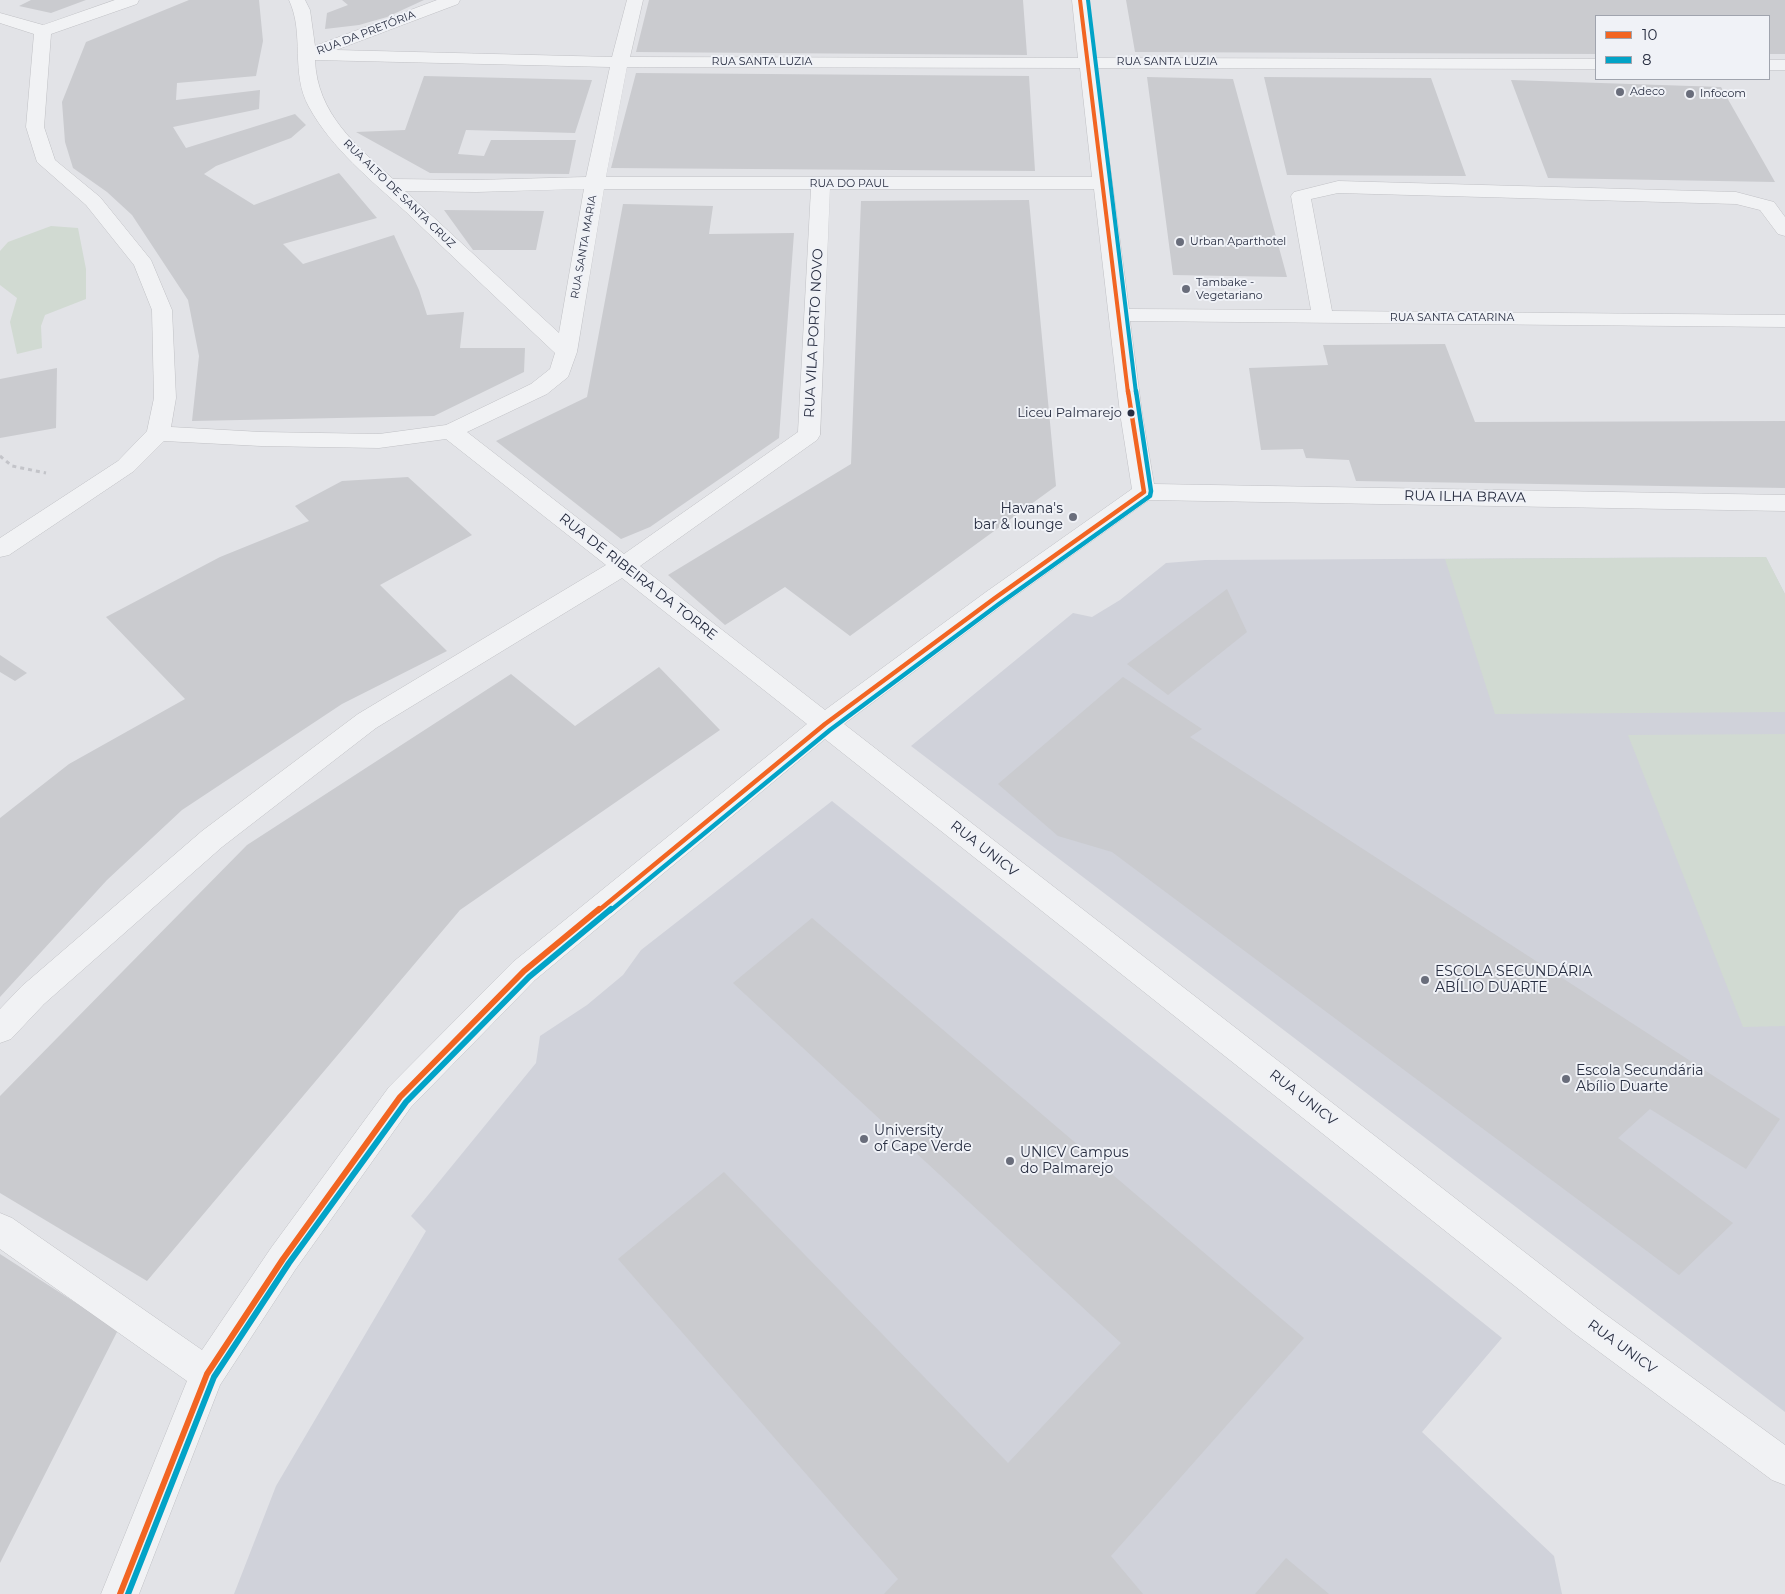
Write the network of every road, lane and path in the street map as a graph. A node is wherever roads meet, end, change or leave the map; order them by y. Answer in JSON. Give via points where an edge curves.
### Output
{"nodes":[{"id":1,"x":131,"y":0,"type":"edge"},
{"id":2,"x":297,"y":0,"type":"edge"},
{"id":3,"x":452,"y":0,"type":"edge"},
{"id":4,"x":635,"y":0,"type":"edge"},
{"id":5,"x":1080,"y":0,"type":"edge"},
{"id":6,"x":0,"y":18,"type":"edge"},
{"id":7,"x":43,"y":32,"type":"junction"},
{"id":8,"x":308,"y":55,"type":"junction"},
{"id":9,"x":618,"y":62,"type":"junction"},
{"id":10,"x":1088,"y":62,"type":"junction"},
{"id":11,"x":1595,"y":64,"type":"edge"},
{"id":12,"x":1770,"y":65,"type":"edge"},
{"id":13,"x":1785,"y":65,"type":"edge"},
{"id":14,"x":594,"y":183,"type":"junction"},
{"id":15,"x":1103,"y":183,"type":"junction"},
{"id":16,"x":821,"y":184,"type":"junction"},
{"id":17,"x":387,"y":185,"type":"junction"},
{"id":18,"x":1785,"y":230,"type":"edge"},
{"id":19,"x":1119,"y":315,"type":"junction"},
{"id":20,"x":1323,"y":317,"type":"junction"},
{"id":21,"x":1785,"y":321,"type":"edge"},
{"id":22,"x":566,"y":352,"type":"junction"},
{"id":23,"x":451,"y":431,"type":"junction"},
{"id":24,"x":158,"y":434,"type":"junction"},
{"id":25,"x":1144,"y":492,"type":"junction"},
{"id":26,"x":1785,"y":503,"type":"edge"},
{"id":27,"x":0,"y":549,"type":"edge"},
{"id":28,"x":623,"y":566,"type":"junction"},
{"id":29,"x":825,"y":724,"type":"junction"},
{"id":30,"x":0,"y":1030,"type":"edge"},
{"id":31,"x":0,"y":1229,"type":"edge"},
{"id":32,"x":207,"y":1374,"type":"junction"},
{"id":33,"x":1785,"y":1467,"type":"edge"},
{"id":34,"x":120,"y":1594,"type":"edge"}],
"edges":[{"from":1,"to":7,"type":"street"},
{"from":2,"to":8,"type":"street","name":"RUA ALTO DE SANTA CRUZ","via":[[302,10]]},
{"from":3,"to":8,"type":"street","name":"RUA DA PRETÓRIA"},
{"from":4,"to":9,"type":"street","name":"RUA SANTA MARIA"},
{"from":5,"to":10,"type":"street"},
{"from":6,"to":7,"type":"street"},
{"from":7,"to":24,"type":"street","via":[[35,127],[46,162],[93,201],[144,264],[162,310],[166,398]]},
{"from":8,"to":9,"type":"street","name":"RUA SANTA LUZIA"},
{"from":8,"to":17,"type":"street","name":"RUA ALTO DE SANTA CRUZ","via":[[307,79],[317,106],[346,146]]},
{"from":9,"to":10,"type":"street","name":"RUA SANTA LUZIA"},
{"from":9,"to":14,"type":"street","name":"RUA SANTA MARIA"},
{"from":10,"to":11,"type":"street","name":"RUA SANTA LUZIA"},
{"from":10,"to":15,"type":"street"},
{"from":12,"to":13,"type":"street"},
{"from":14,"to":16,"type":"street","name":"RUA DO PAUL"},
{"from":14,"to":17,"type":"street","name":"RUA DO PAUL"},
{"from":14,"to":22,"type":"street","name":"RUA SANTA MARIA"},
{"from":15,"to":16,"type":"street","name":"RUA DO PAUL"},
{"from":15,"to":19,"type":"street"},
{"from":16,"to":28,"type":"street","name":"RUA VILA PORTO NOVO","via":[[808,435]]},
{"from":17,"to":22,"type":"street","name":"RUA ALTO DE SANTA CRUZ"},
{"from":18,"to":20,"type":"street","via":[[1767,206],[1736,198],[1338,187],[1301,196]]},
{"from":19,"to":20,"type":"street","name":"RUA SANTA CATARINA"},
{"from":19,"to":25,"type":"street"},
{"from":20,"to":21,"type":"street","name":"RUA SANTA CATARINA"},
{"from":22,"to":23,"type":"street","name":"RUA SANTA MARIA","via":[[560,372],[539,389]]},
{"from":23,"to":24,"type":"street","name":"RUA SANTA MARIA","via":[[379,441],[261,440]]},
{"from":23,"to":28,"type":"street","name":"RUA DE RIBEIRA DA TORRE"},
{"from":24,"to":27,"type":"street","via":[[126,466]]},
{"from":25,"to":26,"type":"street","name":"RUA ILHA BRAVA"},
{"from":25,"to":29,"type":"street"},
{"from":28,"to":29,"type":"street","name":"RUA DE RIBEIRA DA TORRE"},
{"from":28,"to":30,"type":"street","via":[[367,722],[212,839],[33,995]]},
{"from":29,"to":32,"type":"street","via":[[524,971],[400,1096],[283,1259]]},
{"from":29,"to":33,"type":"street","name":"RUA UNICV","via":[[1586,1321]]},
{"from":31,"to":32,"type":"street"},
{"from":32,"to":34,"type":"street"}]}
